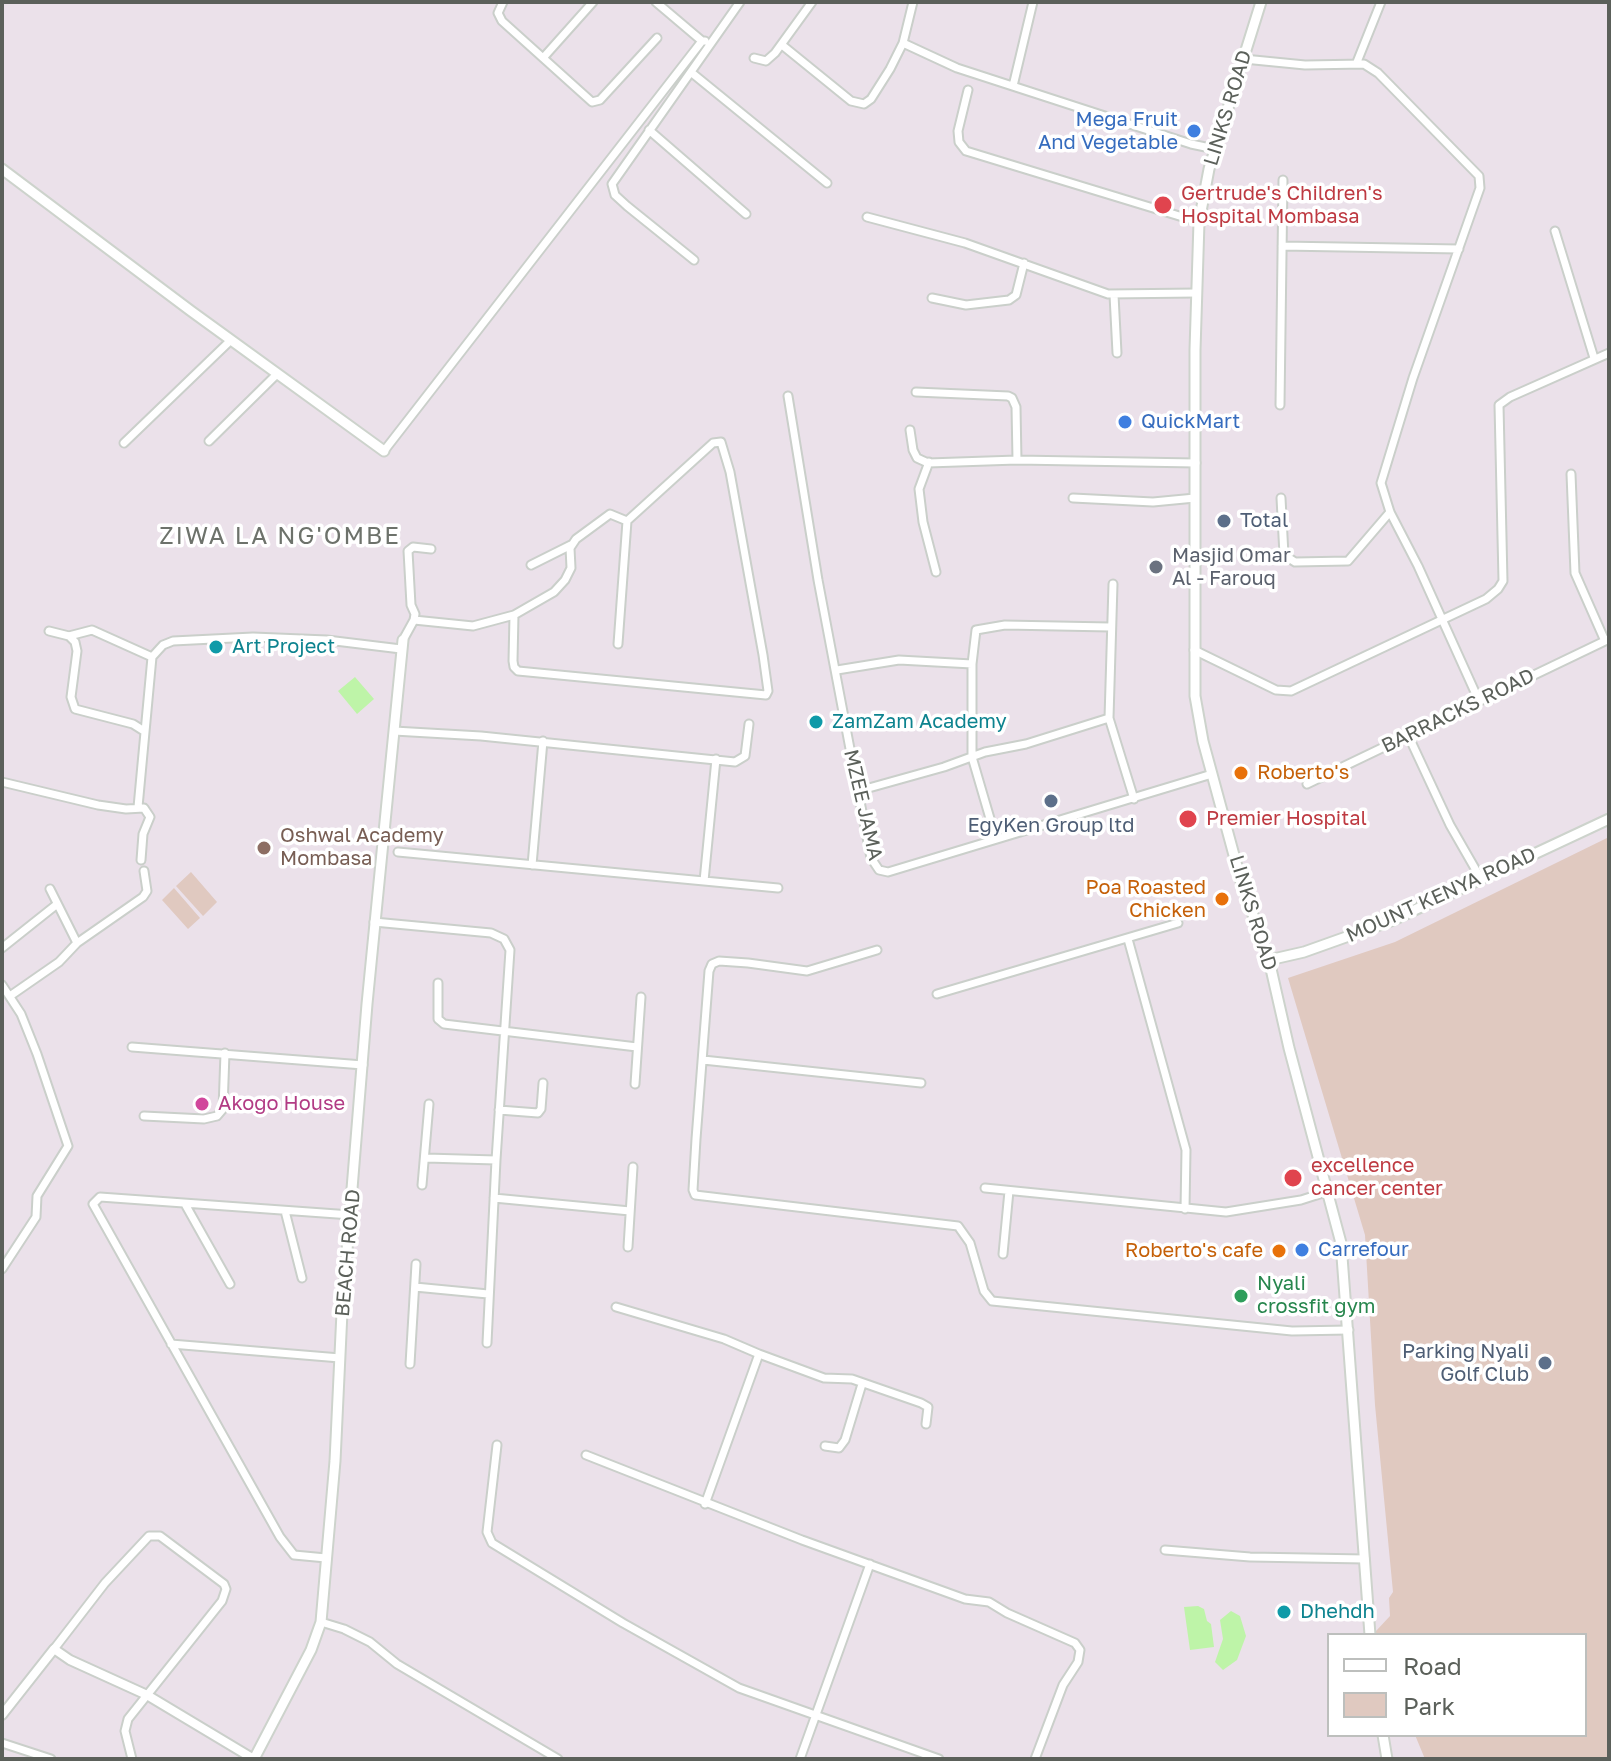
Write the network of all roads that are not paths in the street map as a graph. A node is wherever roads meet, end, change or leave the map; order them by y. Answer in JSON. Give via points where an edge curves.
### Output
{"nodes":[{"id":1,"x":503,"y":2,"type":"edge"},
{"id":2,"x":593,"y":2,"type":"edge"},
{"id":3,"x":656,"y":2,"type":"edge"},
{"id":4,"x":740,"y":2,"type":"edge"},
{"id":5,"x":812,"y":2,"type":"edge"},
{"id":6,"x":913,"y":2,"type":"edge"},
{"id":7,"x":1033,"y":2,"type":"edge"},
{"id":8,"x":1261,"y":2,"type":"edge"},
{"id":9,"x":1381,"y":2,"type":"edge"},
{"id":10,"x":657,"y":38,"type":"dead end"},
{"id":11,"x":707,"y":41,"type":"junction"},
{"id":12,"x":903,"y":43,"type":"junction"},
{"id":13,"x":782,"y":45,"type":"junction"},
{"id":14,"x":543,"y":58,"type":"junction"},
{"id":15,"x":754,"y":58,"type":"dead end"},
{"id":16,"x":1244,"y":59,"type":"junction"},
{"id":17,"x":1357,"y":62,"type":"junction"},
{"id":18,"x":692,"y":73,"type":"junction"},
{"id":19,"x":1013,"y":86,"type":"junction"},
{"id":20,"x":968,"y":90,"type":"dead end"},
{"id":21,"x":649,"y":130,"type":"junction"},
{"id":22,"x":1215,"y":149,"type":"junction"},
{"id":23,"x":2,"y":169,"type":"edge"},
{"id":24,"x":1283,"y":180,"type":"dead end"},
{"id":25,"x":827,"y":183,"type":"dead end"},
{"id":26,"x":746,"y":214,"type":"dead end"},
{"id":27,"x":867,"y":217,"type":"dead end"},
{"id":28,"x":1199,"y":222,"type":"junction"},
{"id":29,"x":1555,"y":231,"type":"dead end"},
{"id":30,"x":1282,"y":246,"type":"junction"},
{"id":31,"x":1459,"y":249,"type":"junction"},
{"id":32,"x":694,"y":260,"type":"dead end"},
{"id":33,"x":1024,"y":263,"type":"junction"},
{"id":34,"x":1197,"y":293,"type":"junction"},
{"id":35,"x":1114,"y":295,"type":"junction"},
{"id":36,"x":932,"y":298,"type":"dead end"},
{"id":37,"x":231,"y":340,"type":"junction"},
{"id":38,"x":1117,"y":353,"type":"dead end"},
{"id":39,"x":1609,"y":353,"type":"edge"},
{"id":40,"x":1594,"y":358,"type":"junction"},
{"id":41,"x":277,"y":374,"type":"junction"},
{"id":42,"x":916,"y":392,"type":"dead end"},
{"id":43,"x":788,"y":396,"type":"dead end"},
{"id":44,"x":1280,"y":405,"type":"dead end"},
{"id":45,"x":910,"y":430,"type":"dead end"},
{"id":46,"x":209,"y":441,"type":"dead end"},
{"id":47,"x":124,"y":443,"type":"dead end"},
{"id":48,"x":384,"y":451,"type":"joint"},
{"id":49,"x":1017,"y":460,"type":"junction"},
{"id":50,"x":929,"y":462,"type":"junction"},
{"id":51,"x":1196,"y":463,"type":"junction"},
{"id":52,"x":1571,"y":474,"type":"dead end"},
{"id":53,"x":1073,"y":498,"type":"dead end"},
{"id":54,"x":1195,"y":498,"type":"junction"},
{"id":55,"x":1281,"y":498,"type":"dead end"},
{"id":56,"x":1390,"y":512,"type":"junction"},
{"id":57,"x":627,"y":521,"type":"junction"},
{"id":58,"x":571,"y":545,"type":"junction"},
{"id":59,"x":431,"y":549,"type":"dead end"},
{"id":60,"x":531,"y":565,"type":"dead end"},
{"id":61,"x":936,"y":572,"type":"dead end"},
{"id":62,"x":1113,"y":584,"type":"dead end"},
{"id":63,"x":514,"y":615,"type":"junction"},
{"id":64,"x":414,"y":620,"type":"junction"},
{"id":65,"x":1441,"y":620,"type":"junction"},
{"id":66,"x":1110,"y":627,"type":"junction"},
{"id":67,"x":49,"y":631,"type":"dead end"},
{"id":68,"x":69,"y":636,"type":"junction"},
{"id":69,"x":1607,"y":640,"type":"edge"},
{"id":70,"x":618,"y":644,"type":"dead end"},
{"id":71,"x":402,"y":645,"type":"junction"},
{"id":72,"x":1194,"y":649,"type":"junction"},
{"id":73,"x":152,"y":657,"type":"junction"},
{"id":74,"x":972,"y":664,"type":"junction"},
{"id":75,"x":837,"y":670,"type":"junction"},
{"id":76,"x":1479,"y":701,"type":"junction"},
{"id":77,"x":1109,"y":718,"type":"junction"},
{"id":78,"x":749,"y":724,"type":"dead end"},
{"id":79,"x":144,"y":731,"type":"junction"},
{"id":80,"x":394,"y":731,"type":"junction"},
{"id":81,"x":1408,"y":735,"type":"junction"},
{"id":82,"x":543,"y":741,"type":"junction"},
{"id":83,"x":972,"y":757,"type":"junction"},
{"id":84,"x":716,"y":759,"type":"junction"},
{"id":85,"x":1212,"y":774,"type":"junction"},
{"id":86,"x":2,"y":782,"type":"edge"},
{"id":87,"x":1307,"y":784,"type":"dead end"},
{"id":88,"x":858,"y":791,"type":"junction"},
{"id":89,"x":1134,"y":799,"type":"junction"},
{"id":90,"x":138,"y":807,"type":"junction"},
{"id":91,"x":1609,"y":819,"type":"edge"},
{"id":92,"x":996,"y":839,"type":"junction"},
{"id":93,"x":398,"y":852,"type":"dead end"},
{"id":94,"x":141,"y":860,"type":"dead end"},
{"id":95,"x":532,"y":865,"type":"junction"},
{"id":96,"x":144,"y":871,"type":"dead end"},
{"id":97,"x":1481,"y":879,"type":"junction"},
{"id":98,"x":704,"y":881,"type":"junction"},
{"id":99,"x":778,"y":888,"type":"dead end"},
{"id":100,"x":50,"y":889,"type":"dead end"},
{"id":101,"x":56,"y":905,"type":"junction"},
{"id":102,"x":374,"y":922,"type":"junction"},
{"id":103,"x":1178,"y":923,"type":"dead end"},
{"id":104,"x":1128,"y":939,"type":"junction"},
{"id":105,"x":77,"y":943,"type":"junction"},
{"id":106,"x":2,"y":948,"type":"edge"},
{"id":107,"x":877,"y":950,"type":"dead end"},
{"id":108,"x":1269,"y":960,"type":"junction"},
{"id":109,"x":438,"y":983,"type":"dead end"},
{"id":110,"x":2,"y":985,"type":"edge"},
{"id":111,"x":937,"y":994,"type":"dead end"},
{"id":112,"x":10,"y":996,"type":"junction"},
{"id":113,"x":641,"y":997,"type":"dead end"},
{"id":114,"x":505,"y":1032,"type":"junction"},
{"id":115,"x":132,"y":1047,"type":"dead end"},
{"id":116,"x":637,"y":1047,"type":"junction"},
{"id":117,"x":225,"y":1053,"type":"junction"},
{"id":118,"x":703,"y":1060,"type":"junction"},
{"id":119,"x":363,"y":1065,"type":"junction"},
{"id":120,"x":543,"y":1083,"type":"dead end"},
{"id":121,"x":921,"y":1083,"type":"dead end"},
{"id":122,"x":635,"y":1084,"type":"dead end"},
{"id":123,"x":429,"y":1104,"type":"dead end"},
{"id":124,"x":499,"y":1110,"type":"junction"},
{"id":125,"x":144,"y":1116,"type":"dead end"},
{"id":126,"x":426,"y":1158,"type":"junction"},
{"id":127,"x":496,"y":1160,"type":"junction"},
{"id":128,"x":633,"y":1167,"type":"dead end"},
{"id":129,"x":422,"y":1185,"type":"dead end"},
{"id":130,"x":985,"y":1188,"type":"dead end"},
{"id":131,"x":1009,"y":1191,"type":"junction"},
{"id":132,"x":1329,"y":1191,"type":"junction"},
{"id":133,"x":494,"y":1198,"type":"junction"},
{"id":134,"x":185,"y":1204,"type":"junction"},
{"id":135,"x":1185,"y":1209,"type":"junction"},
{"id":136,"x":285,"y":1211,"type":"junction"},
{"id":137,"x":630,"y":1211,"type":"junction"},
{"id":138,"x":351,"y":1215,"type":"junction"},
{"id":139,"x":628,"y":1247,"type":"dead end"},
{"id":140,"x":1003,"y":1254,"type":"dead end"},
{"id":141,"x":416,"y":1264,"type":"dead end"},
{"id":142,"x":2,"y":1269,"type":"edge"},
{"id":143,"x":302,"y":1278,"type":"dead end"},
{"id":144,"x":230,"y":1284,"type":"dead end"},
{"id":145,"x":415,"y":1287,"type":"junction"},
{"id":146,"x":488,"y":1294,"type":"junction"},
{"id":147,"x":616,"y":1307,"type":"dead end"},
{"id":148,"x":1349,"y":1330,"type":"junction"},
{"id":149,"x":487,"y":1343,"type":"dead end"},
{"id":150,"x":171,"y":1344,"type":"junction"},
{"id":151,"x":759,"y":1354,"type":"junction"},
{"id":152,"x":340,"y":1358,"type":"junction"},
{"id":153,"x":410,"y":1364,"type":"dead end"},
{"id":154,"x":862,"y":1384,"type":"junction"},
{"id":155,"x":926,"y":1424,"type":"dead end"},
{"id":156,"x":497,"y":1445,"type":"dead end"},
{"id":157,"x":825,"y":1446,"type":"dead end"},
{"id":158,"x":586,"y":1455,"type":"dead end"},
{"id":159,"x":705,"y":1504,"type":"junction"},
{"id":160,"x":1165,"y":1550,"type":"dead end"},
{"id":161,"x":326,"y":1558,"type":"junction"},
{"id":162,"x":1365,"y":1559,"type":"junction"},
{"id":163,"x":870,"y":1564,"type":"junction"},
{"id":164,"x":321,"y":1622,"type":"junction"},
{"id":165,"x":1370,"y":1633,"type":"edge"},
{"id":166,"x":54,"y":1649,"type":"junction"},
{"id":167,"x":147,"y":1695,"type":"junction"},
{"id":168,"x":2,"y":1715,"type":"edge"},
{"id":169,"x":815,"y":1716,"type":"junction"},
{"id":170,"x":1384,"y":1737,"type":"edge"},
{"id":171,"x":2,"y":1743,"type":"edge"},
{"id":172,"x":1387,"y":1747,"type":"junction"},
{"id":173,"x":253,"y":1758,"type":"edge"},
{"id":174,"x":51,"y":1759,"type":"edge"},
{"id":175,"x":132,"y":1759,"type":"edge"},
{"id":176,"x":558,"y":1759,"type":"edge"},
{"id":177,"x":800,"y":1759,"type":"edge"},
{"id":178,"x":939,"y":1759,"type":"edge"},
{"id":179,"x":1035,"y":1759,"type":"edge"},
{"id":180,"x":1387,"y":1759,"type":"edge"},
{"id":181,"x":1396,"y":1759,"type":"edge"}],
"edges":[{"from":1,"to":14,"type":"street","via":[[499,17]]},
{"from":2,"to":14,"type":"street"},
{"from":3,"to":11,"type":"street"},
{"from":4,"to":11,"type":"street"},
{"from":5,"to":13,"type":"street"},
{"from":6,"to":12,"type":"street"},
{"from":7,"to":19,"type":"street"},
{"from":8,"to":16,"type":"main road","name":"LINKS ROAD"},
{"from":9,"to":17,"type":"street"},
{"from":10,"to":14,"type":"street","via":[[597,103]]},
{"from":11,"to":18,"type":"street"},
{"from":11,"to":48,"type":"street"},
{"from":12,"to":13,"type":"street","via":[[871,99],[861,105]]},
{"from":12,"to":19,"type":"street","via":[[948,65]]},
{"from":13,"to":15,"type":"street","via":[[766,61]]},
{"from":16,"to":17,"type":"street","via":[[1305,65]]},
{"from":16,"to":22,"type":"main road","name":"LINKS ROAD"},
{"from":17,"to":31,"type":"street","via":[[1378,73],[1476,172],[1480,188]]},
{"from":18,"to":21,"type":"street"},
{"from":18,"to":25,"type":"street"},
{"from":19,"to":22,"type":"street"},
{"from":20,"to":28,"type":"street","via":[[958,131],[966,151]]},
{"from":21,"to":26,"type":"street"},
{"from":21,"to":32,"type":"street","via":[[615,177],[613,191]]},
{"from":22,"to":28,"type":"main road","name":"LINKS ROAD"},
{"from":23,"to":37,"type":"main road"},
{"from":24,"to":30,"type":"street"},
{"from":27,"to":33,"type":"street"},
{"from":28,"to":34,"type":"main road","name":"LINKS ROAD"},
{"from":29,"to":40,"type":"street"},
{"from":30,"to":31,"type":"street"},
{"from":30,"to":44,"type":"street"},
{"from":31,"to":56,"type":"street","via":[[1385,468],[1382,487]]},
{"from":33,"to":35,"type":"street"},
{"from":33,"to":36,"type":"street","via":[[1016,295],[1009,300],[966,305]]},
{"from":34,"to":35,"type":"street"},
{"from":34,"to":51,"type":"main road","name":"LINKS ROAD"},
{"from":35,"to":38,"type":"street"},
{"from":37,"to":41,"type":"main road"},
{"from":37,"to":47,"type":"street"},
{"from":39,"to":40,"type":"street"},
{"from":40,"to":65,"type":"street","via":[[1499,405],[1503,581],[1486,599]]},
{"from":41,"to":46,"type":"street"},
{"from":41,"to":48,"type":"main road"},
{"from":42,"to":49,"type":"street","via":[[1012,398]]},
{"from":43,"to":75,"type":"street","name":"MZEE JAMA"},
{"from":45,"to":50,"type":"street","via":[[917,458]]},
{"from":49,"to":50,"type":"street"},
{"from":49,"to":51,"type":"street"},
{"from":50,"to":61,"type":"street","via":[[919,489]]},
{"from":51,"to":54,"type":"main road","name":"LINKS ROAD"},
{"from":52,"to":69,"type":"street","via":[[1575,573]]},
{"from":53,"to":54,"type":"street"},
{"from":54,"to":72,"type":"main road","name":"LINKS ROAD"},
{"from":55,"to":56,"type":"street","via":[[1284,555],[1295,562],[1348,561]]},
{"from":56,"to":65,"type":"street"},
{"from":57,"to":58,"type":"street","via":[[606,516]]},
{"from":57,"to":63,"type":"street","via":[[713,443],[722,443],[766,695],[518,671],[513,661]]},
{"from":57,"to":70,"type":"street"},
{"from":58,"to":60,"type":"street"},
{"from":58,"to":63,"type":"street","via":[[565,580]]},
{"from":59,"to":64,"type":"street","via":[[408,551]]},
{"from":62,"to":66,"type":"street"},
{"from":63,"to":64,"type":"street","via":[[473,626]]},
{"from":64,"to":71,"type":"street"},
{"from":65,"to":72,"type":"street","via":[[1284,692]]},
{"from":65,"to":76,"type":"street"},
{"from":66,"to":74,"type":"street","via":[[981,627],[974,635]]},
{"from":66,"to":77,"type":"street"},
{"from":67,"to":68,"type":"street"},
{"from":68,"to":73,"type":"street","via":[[101,633]]},
{"from":68,"to":79,"type":"street","via":[[77,651],[71,697],[75,709]]},
{"from":69,"to":76,"type":"street","name":"BARRACKS ROAD"},
{"from":71,"to":73,"type":"street","via":[[253,637],[173,641]]},
{"from":71,"to":80,"type":"main road","name":"BEACH ROAD"},
{"from":72,"to":85,"type":"main road","name":"LINKS ROAD","via":[[1196,704]]},
{"from":73,"to":79,"type":"street"},
{"from":74,"to":75,"type":"street","via":[[899,660]]},
{"from":74,"to":83,"type":"street"},
{"from":75,"to":88,"type":"street","name":"MZEE JAMA"},
{"from":76,"to":81,"type":"street","name":"BARRACKS ROAD"},
{"from":77,"to":83,"type":"street"},
{"from":77,"to":89,"type":"street"},
{"from":78,"to":84,"type":"street","via":[[744,758]]},
{"from":79,"to":90,"type":"street"},
{"from":80,"to":82,"type":"street"},
{"from":80,"to":102,"type":"main road","name":"BEACH ROAD"},
{"from":81,"to":87,"type":"street","name":"BARRACKS ROAD"},
{"from":81,"to":97,"type":"street"},
{"from":82,"to":84,"type":"street"},
{"from":82,"to":95,"type":"street"},
{"from":83,"to":88,"type":"street"},
{"from":83,"to":92,"type":"street"},
{"from":84,"to":98,"type":"street"},
{"from":85,"to":89,"type":"street","name":"MZEE JAMA"},
{"from":85,"to":108,"type":"main road","name":"LINKS ROAD"},
{"from":86,"to":90,"type":"street","via":[[98,805]]},
{"from":88,"to":92,"type":"street","name":"MZEE JAMA","via":[[871,858],[883,873]]},
{"from":89,"to":92,"type":"street","name":"MZEE JAMA"},
{"from":90,"to":94,"type":"street","via":[[148,810],[150,817]]},
{"from":91,"to":97,"type":"main road","name":"MOUNT KENYA ROAD"},
{"from":93,"to":95,"type":"street"},
{"from":95,"to":98,"type":"street"},
{"from":96,"to":105,"type":"street","via":[[143,897]]},
{"from":97,"to":108,"type":"main road","name":"MOUNT KENYA ROAD","via":[[1391,921]]},
{"from":98,"to":99,"type":"street"},
{"from":100,"to":101,"type":"street"},
{"from":101,"to":105,"type":"street"},
{"from":101,"to":106,"type":"street"},
{"from":102,"to":114,"type":"street","via":[[474,930],[504,939],[511,953]]},
{"from":102,"to":119,"type":"main road","name":"BEACH ROAD"},
{"from":103,"to":104,"type":"street"},
{"from":104,"to":111,"type":"street"},
{"from":104,"to":135,"type":"street","via":[[1186,1150]]},
{"from":105,"to":112,"type":"street"},
{"from":107,"to":118,"type":"street","via":[[807,971],[715,962],[709,971]]},
{"from":108,"to":132,"type":"main road","name":"LINKS ROAD"},
{"from":109,"to":114,"type":"street","via":[[441,1023]]},
{"from":110,"to":112,"type":"street"},
{"from":112,"to":142,"type":"street","via":[[37,1054],[68,1146],[37,1196],[32,1224]]},
{"from":113,"to":116,"type":"street"},
{"from":114,"to":116,"type":"street"},
{"from":114,"to":124,"type":"street"},
{"from":115,"to":117,"type":"street"},
{"from":116,"to":122,"type":"street"},
{"from":117,"to":119,"type":"street"},
{"from":117,"to":125,"type":"street","via":[[223,1109],[217,1116]]},
{"from":118,"to":121,"type":"street"},
{"from":118,"to":148,"type":"street","via":[[693,1190],[697,1196],[958,1226],[992,1301],[1292,1331]]},
{"from":119,"to":138,"type":"main road","name":"BEACH ROAD"},
{"from":120,"to":124,"type":"street","via":[[538,1113]]},
{"from":123,"to":126,"type":"street"},
{"from":124,"to":127,"type":"street"},
{"from":126,"to":127,"type":"street"},
{"from":126,"to":129,"type":"street"},
{"from":127,"to":133,"type":"street"},
{"from":128,"to":137,"type":"street"},
{"from":130,"to":131,"type":"street"},
{"from":131,"to":135,"type":"street"},
{"from":131,"to":140,"type":"street"},
{"from":132,"to":135,"type":"street","via":[[1248,1210]]},
{"from":132,"to":148,"type":"main road","name":"LINKS ROAD","via":[[1341,1243]]},
{"from":133,"to":137,"type":"street"},
{"from":133,"to":146,"type":"street"},
{"from":134,"to":136,"type":"street"},
{"from":134,"to":144,"type":"street"},
{"from":134,"to":150,"type":"street","via":[[100,1197],[93,1204]]},
{"from":136,"to":138,"type":"street"},
{"from":136,"to":143,"type":"street"},
{"from":137,"to":139,"type":"street"},
{"from":138,"to":152,"type":"main road","name":"BEACH ROAD"},
{"from":141,"to":145,"type":"street"},
{"from":145,"to":146,"type":"street"},
{"from":145,"to":153,"type":"street"},
{"from":146,"to":149,"type":"street"},
{"from":147,"to":151,"type":"street"},
{"from":148,"to":162,"type":"main road","name":"LINKS ROAD"},
{"from":150,"to":152,"type":"street"},
{"from":150,"to":161,"type":"street","via":[[289,1551]]},
{"from":151,"to":154,"type":"street","via":[[824,1378]]},
{"from":151,"to":159,"type":"street"},
{"from":152,"to":161,"type":"main road","name":"BEACH ROAD"},
{"from":154,"to":155,"type":"street","via":[[928,1407]]},
{"from":154,"to":157,"type":"street","via":[[845,1440],[839,1448]]},
{"from":156,"to":169,"type":"street","via":[[487,1532],[492,1543],[717,1678]]},
{"from":158,"to":159,"type":"street"},
{"from":159,"to":163,"type":"street"},
{"from":160,"to":162,"type":"street"},
{"from":161,"to":164,"type":"main road","name":"BEACH ROAD"},
{"from":162,"to":165,"type":"main road","name":"LINKS ROAD"},
{"from":163,"to":169,"type":"street"},
{"from":163,"to":179,"type":"street","via":[[965,1599],[989,1602],[1075,1643],[1078,1662],[1063,1685]]},
{"from":164,"to":173,"type":"main road","name":"BEACH ROAD"},
{"from":164,"to":176,"type":"street","via":[[370,1642],[397,1664]]},
{"from":166,"to":167,"type":"street"},
{"from":166,"to":167,"type":"street","via":[[122,1564],[149,1536],[160,1536],[226,1589]]},
{"from":166,"to":168,"type":"street"},
{"from":167,"to":173,"type":"street"},
{"from":167,"to":175,"type":"street","via":[[125,1726]]},
{"from":169,"to":177,"type":"street"},
{"from":169,"to":178,"type":"street"},
{"from":170,"to":172,"type":"main road"},
{"from":171,"to":174,"type":"street"},
{"from":172,"to":180,"type":"main road"},
{"from":172,"to":181,"type":"main road"}]}
